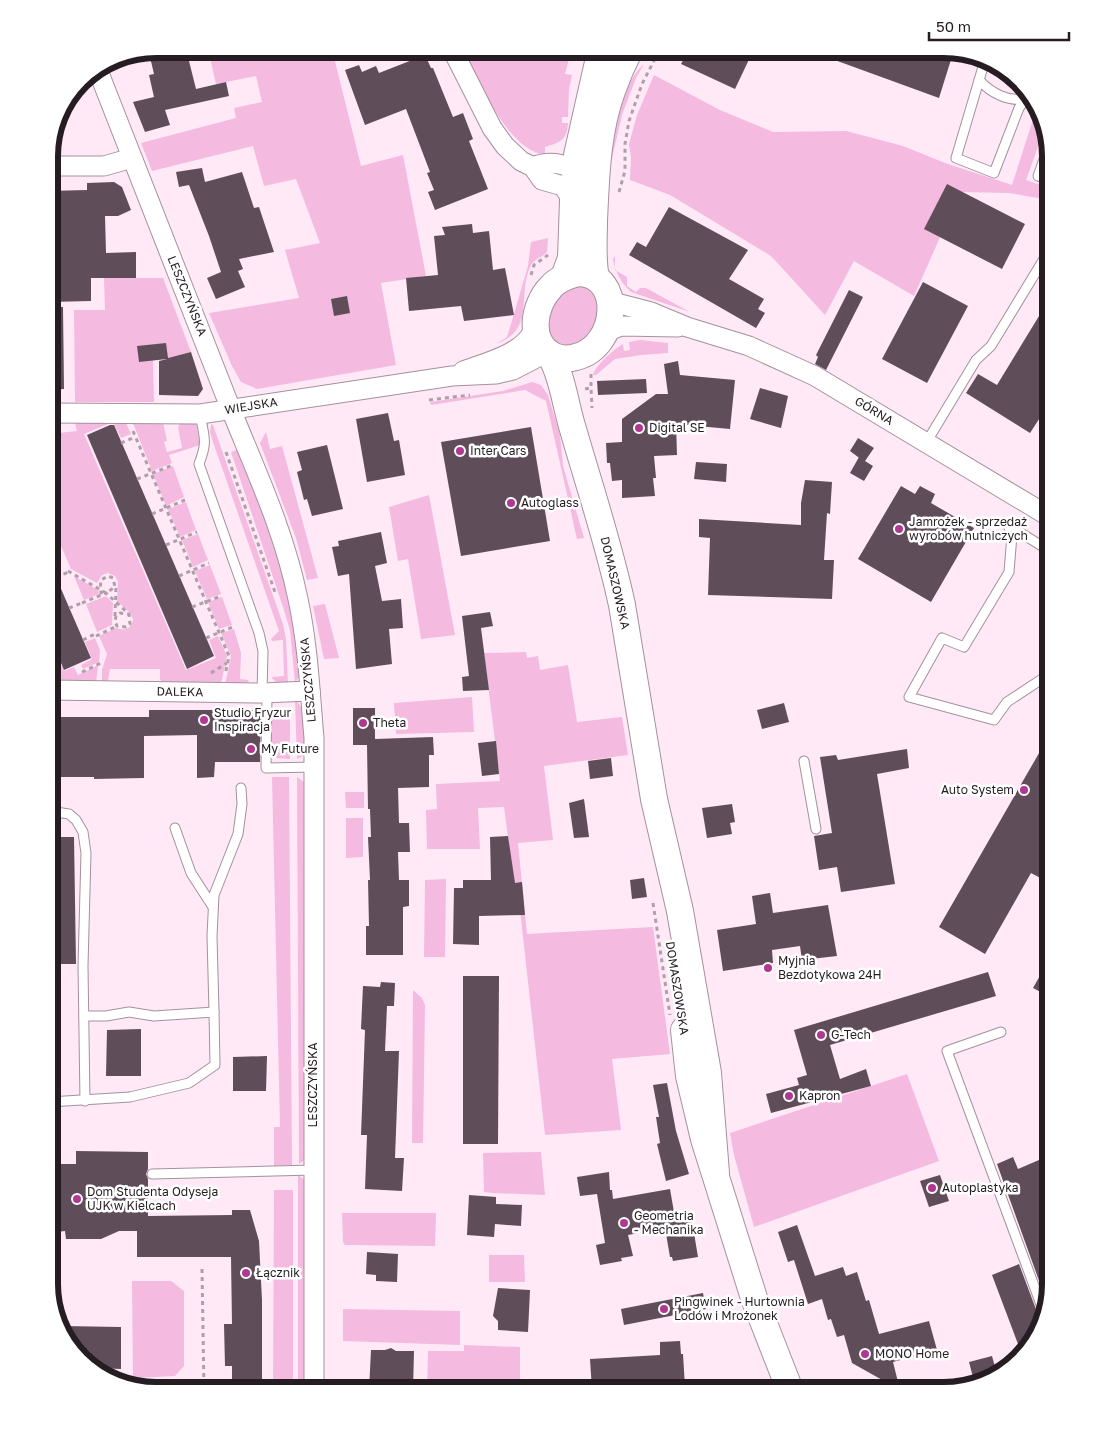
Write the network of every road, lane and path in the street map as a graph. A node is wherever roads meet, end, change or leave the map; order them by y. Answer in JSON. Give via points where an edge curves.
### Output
{"nodes":[{"id":1,"x":457,"y":58,"type":"edge"},
{"id":2,"x":599,"y":58,"type":"edge"},
{"id":3,"x":626,"y":58,"type":"edge"},
{"id":4,"x":655,"y":58,"type":"edge"},
{"id":5,"x":983,"y":66,"type":"edge"},
{"id":6,"x":100,"y":75,"type":"edge"},
{"id":7,"x":979,"y":80,"type":"junction"},
{"id":8,"x":1022,"y":97,"type":"edge"},
{"id":9,"x":1025,"y":101,"type":"edge"},
{"id":10,"x":132,"y":158,"type":"junction"},
{"id":11,"x":58,"y":166,"type":"edge"},
{"id":12,"x":533,"y":168,"type":"junction"},
{"id":13,"x":574,"y":169,"type":"junction"},
{"id":14,"x":618,"y":195,"type":"dead end"},
{"id":15,"x":584,"y":204,"type":"junction"},
{"id":16,"x":1042,"y":262,"type":"edge"},
{"id":17,"x":564,"y":277,"type":"junction"},
{"id":18,"x":602,"y":287,"type":"junction"},
{"id":19,"x":687,"y":327,"type":"junction"},
{"id":20,"x":535,"y":328,"type":"junction"},
{"id":21,"x":606,"y":332,"type":"junction"},
{"id":22,"x":549,"y":353,"type":"junction"},
{"id":23,"x":581,"y":356,"type":"junction"},
{"id":24,"x":452,"y":376,"type":"junction"},
{"id":25,"x":231,"y":409,"type":"junction"},
{"id":26,"x":58,"y":413,"type":"edge"},
{"id":27,"x":200,"y":414,"type":"junction"},
{"id":28,"x":131,"y":428,"type":"dead end"},
{"id":29,"x":62,"y":430,"type":"dead end"},
{"id":30,"x":135,"y":436,"type":"junction"},
{"id":31,"x":121,"y":443,"type":"dead end"},
{"id":32,"x":926,"y":443,"type":"junction"},
{"id":33,"x":58,"y":444,"type":"edge"},
{"id":34,"x":226,"y":450,"type":"dead end"},
{"id":35,"x":582,"y":458,"type":"junction"},
{"id":36,"x":173,"y":465,"type":"dead end"},
{"id":37,"x":151,"y":474,"type":"junction"},
{"id":38,"x":137,"y":480,"type":"dead end"},
{"id":39,"x":186,"y":500,"type":"dead end"},
{"id":40,"x":166,"y":508,"type":"junction"},
{"id":41,"x":1042,"y":512,"type":"edge"},
{"id":42,"x":152,"y":514,"type":"dead end"},
{"id":43,"x":197,"y":532,"type":"dead end"},
{"id":44,"x":179,"y":539,"type":"junction"},
{"id":45,"x":166,"y":545,"type":"dead end"},
{"id":46,"x":1042,"y":545,"type":"edge"},
{"id":47,"x":209,"y":563,"type":"dead end"},
{"id":48,"x":192,"y":570,"type":"junction"},
{"id":49,"x":58,"y":576,"type":"edge"},
{"id":50,"x":179,"y":576,"type":"dead end"},
{"id":51,"x":116,"y":584,"type":"junction"},
{"id":52,"x":101,"y":589,"type":"junction"},
{"id":53,"x":106,"y":593,"type":"junction"},
{"id":54,"x":101,"y":596,"type":"junction"},
{"id":55,"x":221,"y":596,"type":"dead end"},
{"id":56,"x":206,"y":601,"type":"junction"},
{"id":57,"x":278,"y":601,"type":"dead end"},
{"id":58,"x":116,"y":602,"type":"junction"},
{"id":59,"x":192,"y":607,"type":"dead end"},
{"id":60,"x":70,"y":608,"type":"dead end"},
{"id":61,"x":128,"y":614,"type":"junction"},
{"id":62,"x":115,"y":619,"type":"junction"},
{"id":63,"x":117,"y":626,"type":"junction"},
{"id":64,"x":233,"y":627,"type":"dead end"},
{"id":65,"x":219,"y":632,"type":"junction"},
{"id":66,"x":206,"y":638,"type":"dead end"},
{"id":67,"x":83,"y":640,"type":"dead end"},
{"id":68,"x":101,"y":663,"type":"dead end"},
{"id":69,"x":83,"y":670,"type":"dead end"},
{"id":70,"x":1042,"y":679,"type":"edge"},
{"id":71,"x":58,"y":690,"type":"edge"},
{"id":72,"x":310,"y":691,"type":"junction"},
{"id":73,"x":222,"y":692,"type":"junction"},
{"id":74,"x":264,"y":693,"type":"junction"},
{"id":75,"x":804,"y":761,"type":"dead end"},
{"id":76,"x":314,"y":767,"type":"junction"},
{"id":77,"x":241,"y":788,"type":"dead end"},
{"id":78,"x":58,"y":812,"type":"edge"},
{"id":79,"x":175,"y":828,"type":"dead end"},
{"id":80,"x":816,"y":829,"type":"dead end"},
{"id":81,"x":213,"y":907,"type":"junction"},
{"id":82,"x":214,"y":1012,"type":"junction"},
{"id":83,"x":84,"y":1016,"type":"junction"},
{"id":84,"x":1001,"y":1032,"type":"dead end"},
{"id":85,"x":85,"y":1101,"type":"junction"},
{"id":86,"x":58,"y":1102,"type":"edge"},
{"id":87,"x":314,"y":1170,"type":"junction"},
{"id":88,"x":152,"y":1174,"type":"dead end"},
{"id":89,"x":202,"y":1268,"type":"dead end"},
{"id":90,"x":1040,"y":1302,"type":"edge"},
{"id":91,"x":204,"y":1382,"type":"edge"},
{"id":92,"x":314,"y":1382,"type":"edge"},
{"id":93,"x":788,"y":1382,"type":"edge"}],
"edges":[{"from":1,"to":12,"type":"street","via":[[498,138]]},
{"from":2,"to":13,"type":"street"},
{"from":3,"to":15,"type":"street","via":[[611,92],[598,159]]},
{"from":4,"to":14,"type":"path","via":[[629,121],[625,171]]},
{"from":5,"to":7,"type":"lane"},
{"from":6,"to":10,"type":"street","name":"LESZCZYŃSKA"},
{"from":7,"to":8,"type":"lane","via":[[997,94],[1012,99]]},
{"from":7,"to":9,"type":"lane","via":[[956,158],[994,173]]},
{"from":10,"to":11,"type":"street","via":[[104,166]]},
{"from":10,"to":25,"type":"street","name":"LESZCZYŃSKA"},
{"from":12,"to":13,"type":"street","via":[[549,163]]},
{"from":12,"to":15,"type":"street","via":[[542,180],[563,186]]},
{"from":13,"to":15,"type":"street"},
{"from":15,"to":17,"type":"street"},
{"from":15,"to":18,"type":"street","via":[[594,263]]},
{"from":16,"to":32,"type":"lane","via":[[991,346],[976,360]]},
{"from":17,"to":18,"type":"street","via":[[590,274]]},
{"from":17,"to":20,"type":"street","via":[[542,298]]},
{"from":18,"to":19,"type":"street","name":"GÓRNA","via":[[614,302],[651,312]]},
{"from":18,"to":21,"type":"street","via":[[611,314]]},
{"from":19,"to":21,"type":"street","name":"GÓRNA","via":[[621,326]]},
{"from":19,"to":32,"type":"street","name":"GÓRNA","via":[[768,354],[815,376]]},
{"from":20,"to":22,"type":"street","via":[[539,342]]},
{"from":20,"to":24,"type":"street","name":"WIEJSKA","via":[[532,335],[515,349]]},
{"from":21,"to":23,"type":"street","via":[[597,346]]},
{"from":22,"to":23,"type":"street","via":[[556,357]]},
{"from":22,"to":24,"type":"street","name":"WIEJSKA","via":[[506,372]]},
{"from":22,"to":35,"type":"street","name":"DOMASZOWSKA","via":[[558,371]]},
{"from":23,"to":35,"type":"street","name":"DOMASZOWSKA","via":[[577,365]]},
{"from":24,"to":25,"type":"street","name":"WIEJSKA"},
{"from":25,"to":27,"type":"street","name":"WIEJSKA"},
{"from":25,"to":72,"type":"street","name":"LESZCZYŃSKA","via":[[270,502],[288,558],[301,614]]},
{"from":26,"to":27,"type":"street","name":"WIEJSKA"},
{"from":27,"to":74,"type":"lane","via":[[205,436],[199,464],[259,633]]},
{"from":28,"to":30,"type":"path"},
{"from":29,"to":33,"type":"path"},
{"from":30,"to":31,"type":"path"},
{"from":30,"to":37,"type":"path"},
{"from":32,"to":41,"type":"street","name":"GÓRNA"},
{"from":34,"to":57,"type":"path"},
{"from":35,"to":93,"type":"street","name":"DOMASZOWSKA","via":[[622,605],[654,799],[655,830],[689,1076],[701,1129],[735,1240],[754,1298]]},
{"from":36,"to":37,"type":"path"},
{"from":37,"to":38,"type":"path"},
{"from":37,"to":40,"type":"path"},
{"from":39,"to":40,"type":"path"},
{"from":40,"to":42,"type":"path"},
{"from":40,"to":44,"type":"path"},
{"from":43,"to":44,"type":"path"},
{"from":44,"to":45,"type":"path"},
{"from":44,"to":48,"type":"path"},
{"from":46,"to":70,"type":"lane","via":[[1008,526],[1012,536],[1009,570],[998,590],[964,647],[942,638],[909,697],[994,720],[1007,702]]},
{"from":47,"to":48,"type":"path"},
{"from":48,"to":50,"type":"path"},
{"from":48,"to":56,"type":"path"},
{"from":49,"to":52,"type":"path","via":[[69,571]]},
{"from":51,"to":52,"type":"path","via":[[111,577],[105,577],[100,583]]},
{"from":51,"to":53,"type":"path"},
{"from":51,"to":58,"type":"path"},
{"from":52,"to":53,"type":"path"},
{"from":52,"to":54,"type":"path"},
{"from":53,"to":54,"type":"path"},
{"from":53,"to":58,"type":"path"},
{"from":54,"to":60,"type":"path"},
{"from":55,"to":56,"type":"path"},
{"from":56,"to":59,"type":"path"},
{"from":56,"to":65,"type":"path"},
{"from":58,"to":61,"type":"path"},
{"from":58,"to":62,"type":"path"},
{"from":61,"to":62,"type":"path","via":[[120,613]]},
{"from":61,"to":63,"type":"path","via":[[130,624],[123,628]]},
{"from":62,"to":63,"type":"path"},
{"from":63,"to":67,"type":"path"},
{"from":64,"to":65,"type":"path"},
{"from":65,"to":66,"type":"path"},
{"from":65,"to":73,"type":"path","via":[[229,656]]},
{"from":68,"to":69,"type":"path"},
{"from":71,"to":73,"type":"street","name":"DALEKA"},
{"from":72,"to":74,"type":"street","name":"DALEKA"},
{"from":72,"to":76,"type":"street","name":"LESZCZYŃSKA"},
{"from":73,"to":74,"type":"street","name":"DALEKA"},
{"from":74,"to":76,"type":"lane","via":[[266,768]]},
{"from":75,"to":80,"type":"lane"},
{"from":76,"to":87,"type":"street","name":"LESZCZYŃSKA"},
{"from":77,"to":81,"type":"lane","via":[[238,834],[214,895]]},
{"from":78,"to":83,"type":"lane","via":[[69,814],[76,820],[83,832],[86,852]]},
{"from":79,"to":81,"type":"lane","via":[[191,873]]},
{"from":81,"to":82,"type":"lane"},
{"from":82,"to":83,"type":"lane","via":[[154,1016],[129,1012]]},
{"from":82,"to":85,"type":"lane","via":[[214,1065],[189,1083],[130,1097]]},
{"from":83,"to":85,"type":"lane"},
{"from":84,"to":90,"type":"lane","via":[[947,1051]]},
{"from":85,"to":86,"type":"lane"},
{"from":87,"to":88,"type":"lane"},
{"from":87,"to":92,"type":"street","name":"LESZCZYŃSKA"},
{"from":89,"to":91,"type":"path"}]}
